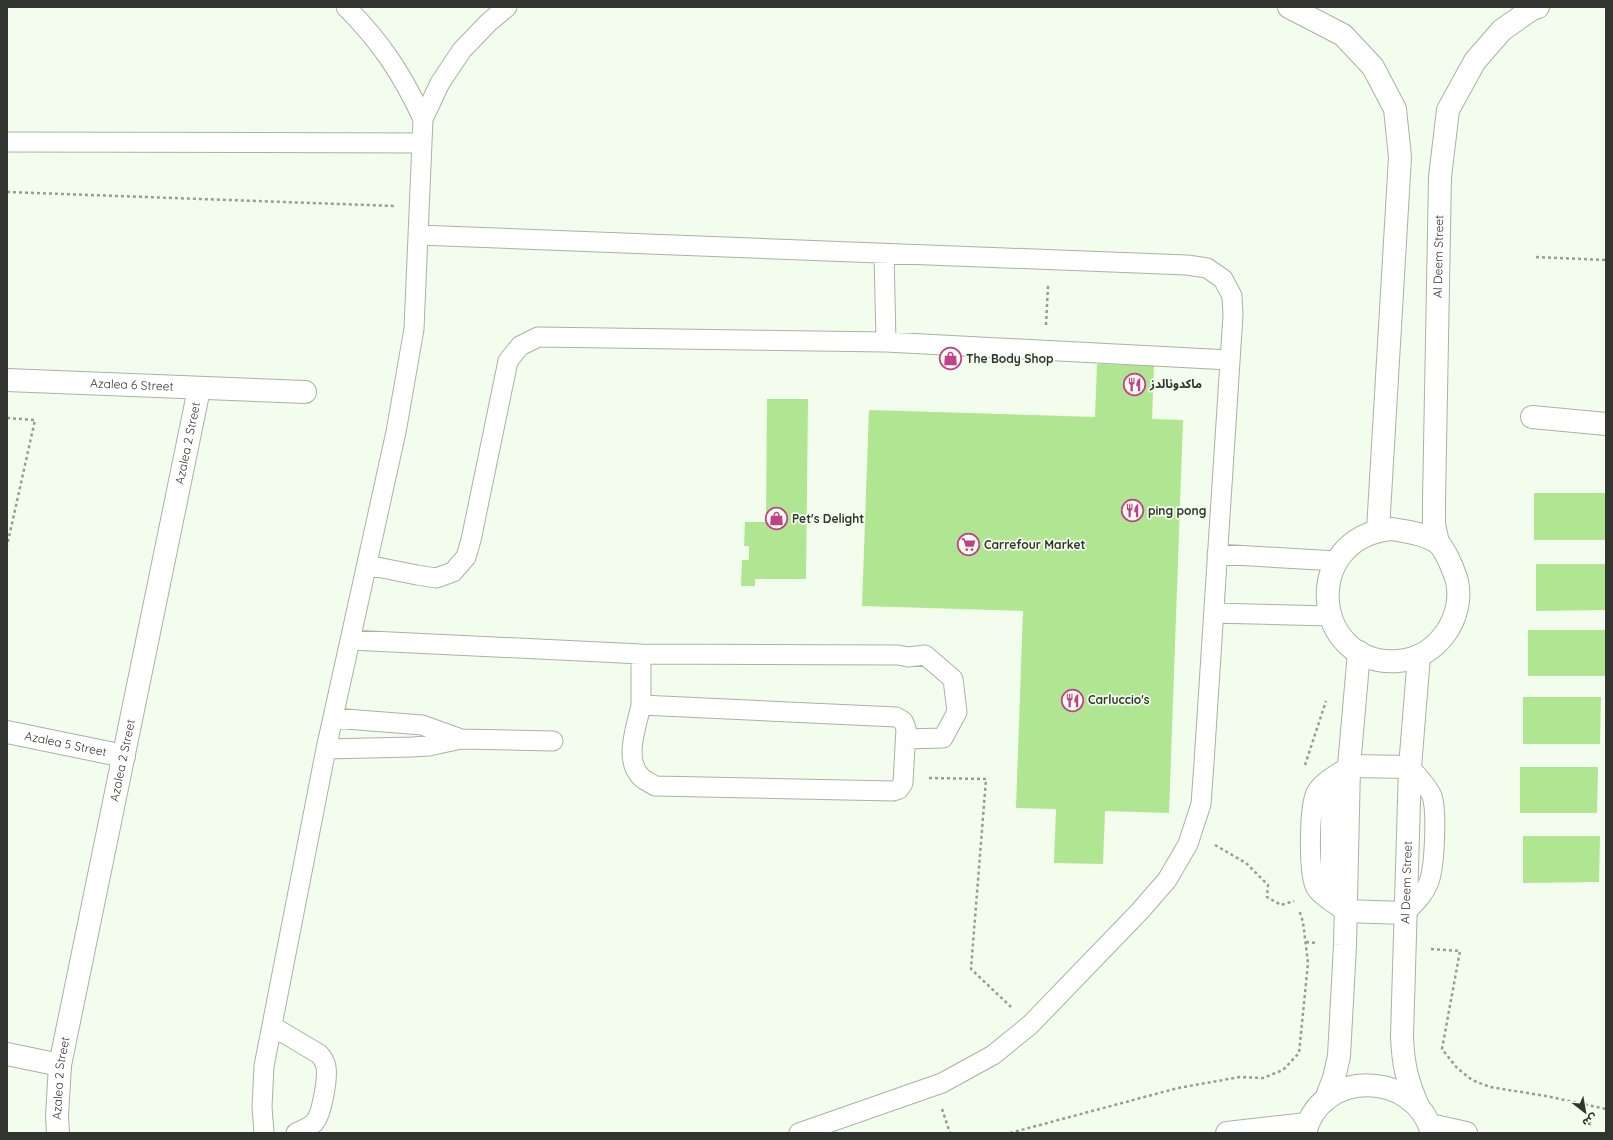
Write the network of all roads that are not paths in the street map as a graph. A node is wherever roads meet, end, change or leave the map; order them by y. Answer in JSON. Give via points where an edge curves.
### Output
{"nodes":[{"id":1,"x":346,"y":7,"type":"edge"},
{"id":2,"x":506,"y":7,"type":"edge"},
{"id":3,"x":1289,"y":7,"type":"edge"},
{"id":4,"x":1538,"y":7,"type":"edge"},
{"id":5,"x":423,"y":118,"type":"junction"},
{"id":6,"x":7,"y":142,"type":"edge"},
{"id":7,"x":421,"y":143,"type":"junction"},
{"id":8,"x":418,"y":235,"type":"junction"},
{"id":9,"x":884,"y":253,"type":"junction"},
{"id":10,"x":886,"y":342,"type":"junction"},
{"id":11,"x":1230,"y":360,"type":"junction"},
{"id":12,"x":7,"y":380,"type":"edge"},
{"id":13,"x":199,"y":388,"type":"junction"},
{"id":14,"x":305,"y":392,"type":"dead end"},
{"id":15,"x":1532,"y":417,"type":"dead end"},
{"id":16,"x":1606,"y":424,"type":"edge"},
{"id":17,"x":1378,"y":530,"type":"junction"},
{"id":18,"x":1438,"y":544,"type":"junction"},
{"id":19,"x":1217,"y":554,"type":"junction"},
{"id":20,"x":1336,"y":561,"type":"junction"},
{"id":21,"x":368,"y":565,"type":"junction"},
{"id":22,"x":1214,"y":613,"type":"junction"},
{"id":23,"x":1330,"y":616,"type":"junction"},
{"id":24,"x":350,"y":640,"type":"junction"},
{"id":25,"x":1359,"y":652,"type":"junction"},
{"id":26,"x":641,"y":654,"type":"junction"},
{"id":27,"x":1418,"y":656,"type":"junction"},
{"id":28,"x":641,"y":705,"type":"junction"},
{"id":29,"x":333,"y":718,"type":"junction"},
{"id":30,"x":7,"y":732,"type":"edge"},
{"id":31,"x":461,"y":739,"type":"junction"},
{"id":32,"x":906,"y":739,"type":"junction"},
{"id":33,"x":553,"y":741,"type":"dead end"},
{"id":34,"x":326,"y":748,"type":"junction"},
{"id":35,"x":124,"y":756,"type":"junction"},
{"id":36,"x":1349,"y":766,"type":"junction"},
{"id":37,"x":1415,"y":774,"type":"junction"},
{"id":38,"x":1338,"y":906,"type":"junction"},
{"id":39,"x":1410,"y":908,"type":"junction"},
{"id":40,"x":272,"y":1026,"type":"junction"},
{"id":41,"x":7,"y":1054,"type":"edge"},
{"id":42,"x":60,"y":1065,"type":"junction"},
{"id":43,"x":1326,"y":1099,"type":"junction"},
{"id":44,"x":1418,"y":1106,"type":"junction"},
{"id":45,"x":1306,"y":1128,"type":"edge"},
{"id":46,"x":1431,"y":1129,"type":"edge"},
{"id":47,"x":58,"y":1133,"type":"edge"},
{"id":48,"x":264,"y":1133,"type":"edge"},
{"id":49,"x":296,"y":1133,"type":"edge"},
{"id":50,"x":799,"y":1133,"type":"edge"},
{"id":51,"x":1227,"y":1133,"type":"edge"},
{"id":52,"x":1466,"y":1133,"type":"edge"}],
"edges":[{"from":1,"to":5,"type":"lane","via":[[388,55],[407,85]]},
{"from":2,"to":5,"type":"lane","via":[[462,50],[440,83]]},
{"from":3,"to":17,"type":"street","via":[[1343,35],[1373,67],[1395,109],[1400,157]]},
{"from":4,"to":18,"type":"street","name":"Al Deem Street","via":[[1502,30],[1475,61],[1448,110],[1440,177],[1434,501],[1434,524]]},
{"from":5,"to":7,"type":"lane"},
{"from":6,"to":7,"type":"lane"},
{"from":7,"to":8,"type":"lane"},
{"from":8,"to":9,"type":"lane"},
{"from":8,"to":21,"type":"lane","via":[[414,329],[396,432]]},
{"from":9,"to":10,"type":"lane"},
{"from":9,"to":11,"type":"lane","via":[[1187,265],[1207,268],[1223,279],[1232,296]]},
{"from":10,"to":11,"type":"lane"},
{"from":10,"to":21,"type":"lane","via":[[538,337],[520,346],[508,361],[466,557],[453,572],[436,578]]},
{"from":11,"to":19,"type":"lane"},
{"from":12,"to":13,"type":"street","name":"Azalea 6 Street"},
{"from":13,"to":14,"type":"street","name":"Azalea 6 Street"},
{"from":13,"to":35,"type":"street","name":"Azalea 2 Street"},
{"from":15,"to":16,"type":"street"},
{"from":17,"to":18,"type":"street","via":[[1413,532]]},
{"from":17,"to":20,"type":"street","via":[[1351,544]]},
{"from":18,"to":27,"type":"street","via":[[1449,560],[1457,580],[1458,603],[1452,625],[1438,643]]},
{"from":19,"to":20,"type":"lane"},
{"from":19,"to":22,"type":"lane"},
{"from":20,"to":23,"type":"street","via":[[1329,578],[1326,597]]},
{"from":21,"to":24,"type":"lane"},
{"from":22,"to":23,"type":"lane"},
{"from":22,"to":50,"type":"lane","via":[[1200,804],[1188,844],[1167,880],[1030,1025],[993,1055],[942,1083]]},
{"from":23,"to":25,"type":"street","via":[[1336,630]]},
{"from":24,"to":26,"type":"lane"},
{"from":24,"to":29,"type":"lane"},
{"from":25,"to":27,"type":"street","via":[[1378,660],[1399,661]]},
{"from":25,"to":36,"type":"street"},
{"from":26,"to":28,"type":"lane"},
{"from":26,"to":32,"type":"lane","via":[[908,657],[925,655],[953,679],[957,712],[943,738]]},
{"from":27,"to":37,"type":"street","name":"Al Deem Street"},
{"from":28,"to":32,"type":"lane","via":[[896,717],[903,721]]},
{"from":28,"to":32,"type":"lane","via":[[632,750],[633,765],[641,778],[655,786],[893,791],[899,789],[902,783]]},
{"from":29,"to":31,"type":"lane","via":[[422,725]]},
{"from":29,"to":34,"type":"lane"},
{"from":30,"to":35,"type":"street","name":"Azalea 5 Street"},
{"from":31,"to":33,"type":"lane"},
{"from":31,"to":34,"type":"lane","via":[[429,746]]},
{"from":34,"to":40,"type":"lane"},
{"from":35,"to":42,"type":"street","name":"Azalea 2 Street"},
{"from":36,"to":37,"type":"street"},
{"from":36,"to":38,"type":"street"},
{"from":36,"to":38,"type":"lane","via":[[1322,785],[1312,804],[1312,877],[1322,895]]},
{"from":37,"to":39,"type":"street","name":"Al Deem Street"},
{"from":38,"to":39,"type":"street"},
{"from":38,"to":43,"type":"street","via":[[1344,945],[1339,1056]]},
{"from":39,"to":44,"type":"street","name":"Al Deem Street","via":[[1404,948],[1402,1036],[1408,1084]]},
{"from":40,"to":48,"type":"lane","via":[[264,1066]]},
{"from":40,"to":49,"type":"lane","via":[[320,1054],[326,1068],[316,1120]]},
{"from":41,"to":42,"type":"street"},
{"from":42,"to":47,"type":"street","name":"Azalea 2 Street"},
{"from":43,"to":44,"type":"street","via":[[1344,1089],[1363,1084],[1383,1086],[1402,1093]]},
{"from":43,"to":45,"type":"street"},
{"from":44,"to":46,"type":"street"},
{"from":45,"to":51,"type":"street"},
{"from":46,"to":52,"type":"street"}]}
